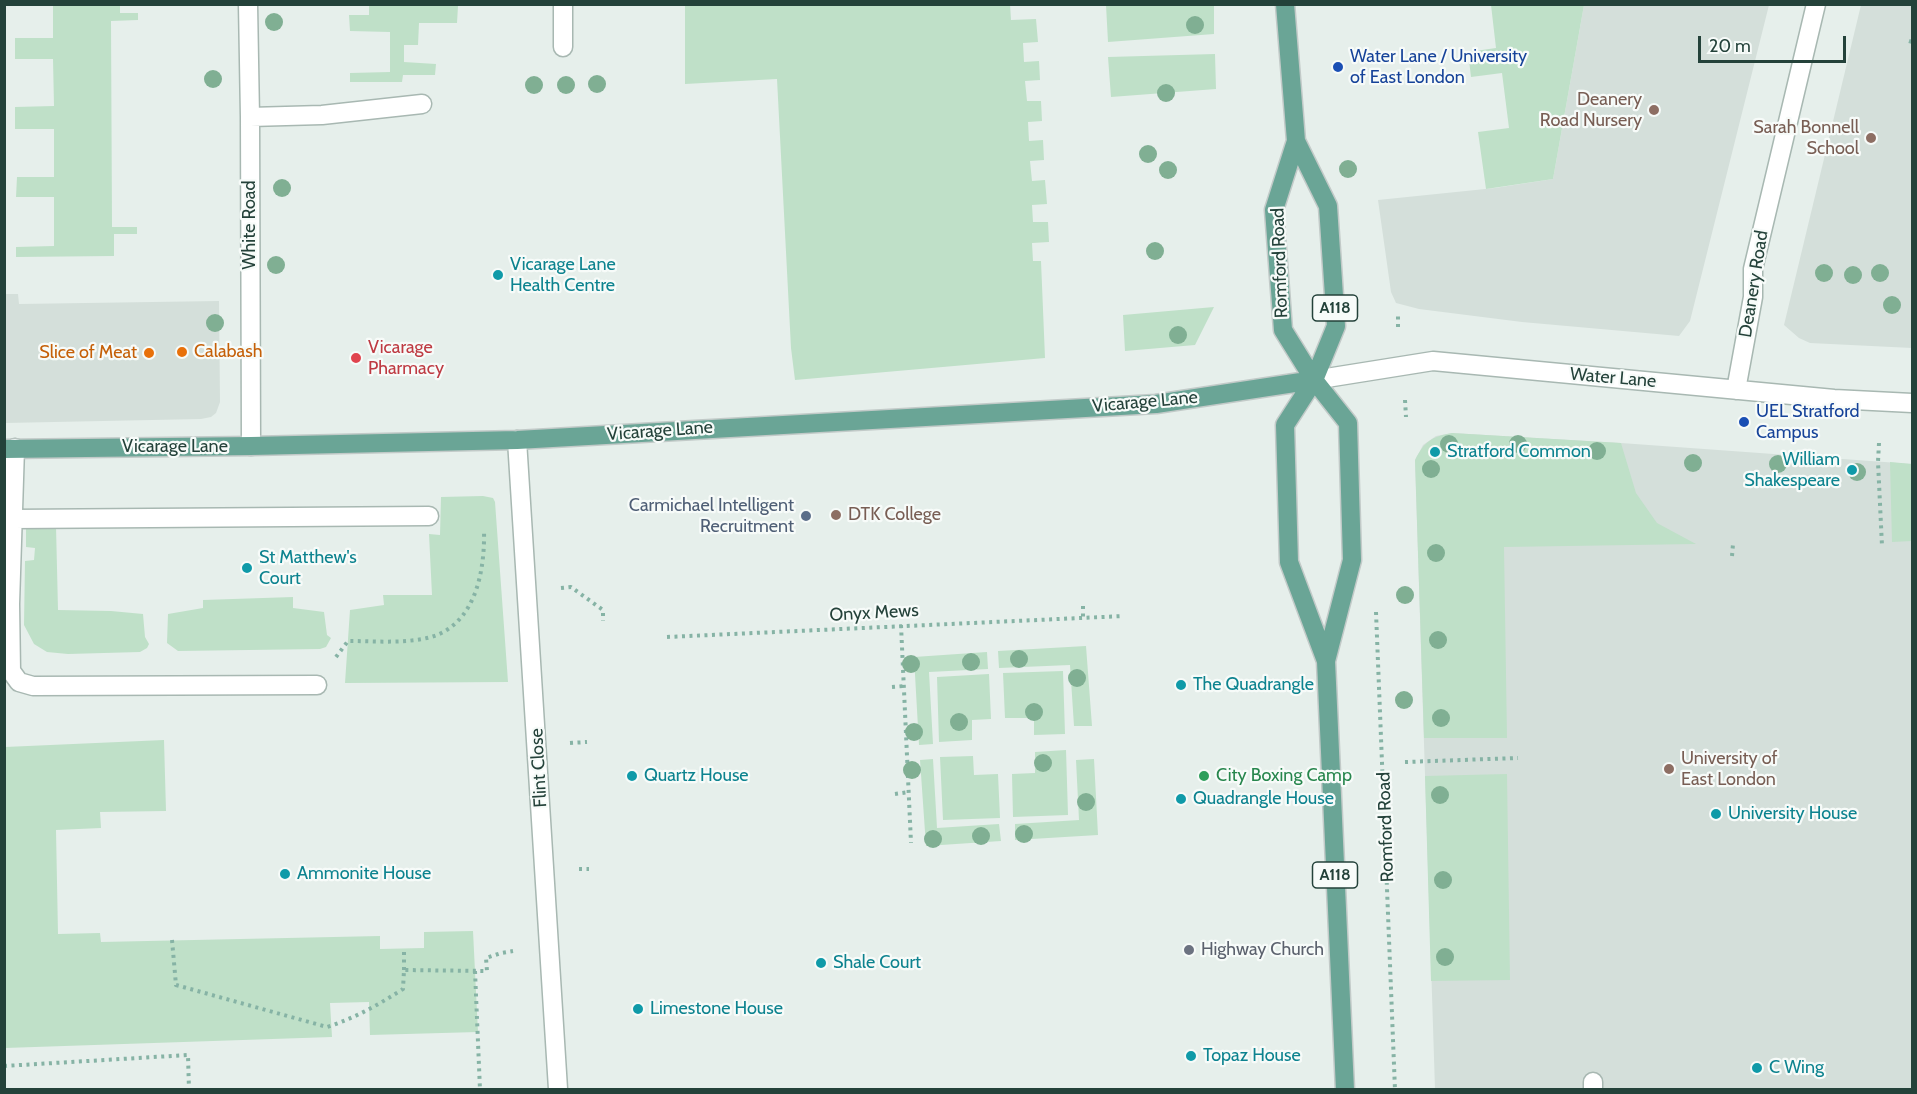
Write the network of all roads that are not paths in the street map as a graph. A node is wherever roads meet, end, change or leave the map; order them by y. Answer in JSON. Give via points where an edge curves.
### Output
{"nodes":[{"id":1,"x":248,"y":4,"type":"edge"},
{"id":2,"x":563,"y":4,"type":"edge"},
{"id":3,"x":1285,"y":4,"type":"edge"},
{"id":4,"x":1816,"y":4,"type":"edge"},
{"id":5,"x":563,"y":47,"type":"dead end"},
{"id":6,"x":422,"y":105,"type":"dead end"},
{"id":7,"x":250,"y":117,"type":"junction"},
{"id":8,"x":1296,"y":141,"type":"junction"},
{"id":9,"x":1314,"y":380,"type":"junction"},
{"id":10,"x":1736,"y":390,"type":"junction"},
{"id":11,"x":1912,"y":403,"type":"edge"},
{"id":12,"x":517,"y":440,"type":"junction"},
{"id":13,"x":251,"y":446,"type":"junction"},
{"id":14,"x":10,"y":448,"type":"edge"},
{"id":15,"x":429,"y":516,"type":"dead end"},
{"id":16,"x":13,"y":519,"type":"junction"},
{"id":17,"x":1326,"y":661,"type":"junction"},
{"id":18,"x":317,"y":684,"type":"road end"},
{"id":19,"x":551,"y":1089,"type":"edge"},
{"id":20,"x":558,"y":1089,"type":"edge"},
{"id":21,"x":1345,"y":1089,"type":"edge"}],
"edges":[{"from":1,"to":7,"type":"street","name":"White Road"},
{"from":2,"to":5,"type":"street"},
{"from":3,"to":8,"type":"main road","name":"Romford Road","number":"A118"},
{"from":4,"to":10,"type":"street","name":"Deanery Road","via":[[1753,269],[1753,297]]},
{"from":6,"to":7,"type":"street"},
{"from":7,"to":13,"type":"street","name":"White Road"},
{"from":8,"to":9,"type":"main road","name":"Romford Road","number":"A118","via":[[1328,206],[1333,269],[1336,326]]},
{"from":8,"to":9,"type":"main road","name":"Romford Road","number":"A118","via":[[1274,210],[1283,330]]},
{"from":9,"to":10,"type":"street","name":"Water Lane","via":[[1433,361]]},
{"from":9,"to":12,"type":"main road","name":"Vicarage Lane","via":[[1156,404]]},
{"from":9,"to":17,"type":"main road","name":"Romford Road","number":"A118","via":[[1348,423],[1352,560]]},
{"from":9,"to":17,"type":"main road","name":"Romford Road","number":"A118","via":[[1285,425],[1289,562]]},
{"from":10,"to":11,"type":"street","name":"Water Lane"},
{"from":12,"to":13,"type":"main road","name":"Vicarage Lane"},
{"from":12,"to":20,"type":"street","name":"Flint Close"},
{"from":13,"to":14,"type":"main road","name":"Vicarage Lane"},
{"from":14,"to":16,"type":"street"},
{"from":15,"to":16,"type":"street"},
{"from":16,"to":18,"type":"street","via":[[11,671],[19,682],[33,686]]},
{"from":17,"to":21,"type":"main road","name":"Romford Road","number":"A118"},
{"from":19,"to":20,"type":"street","name":"Flint Close"}]}
